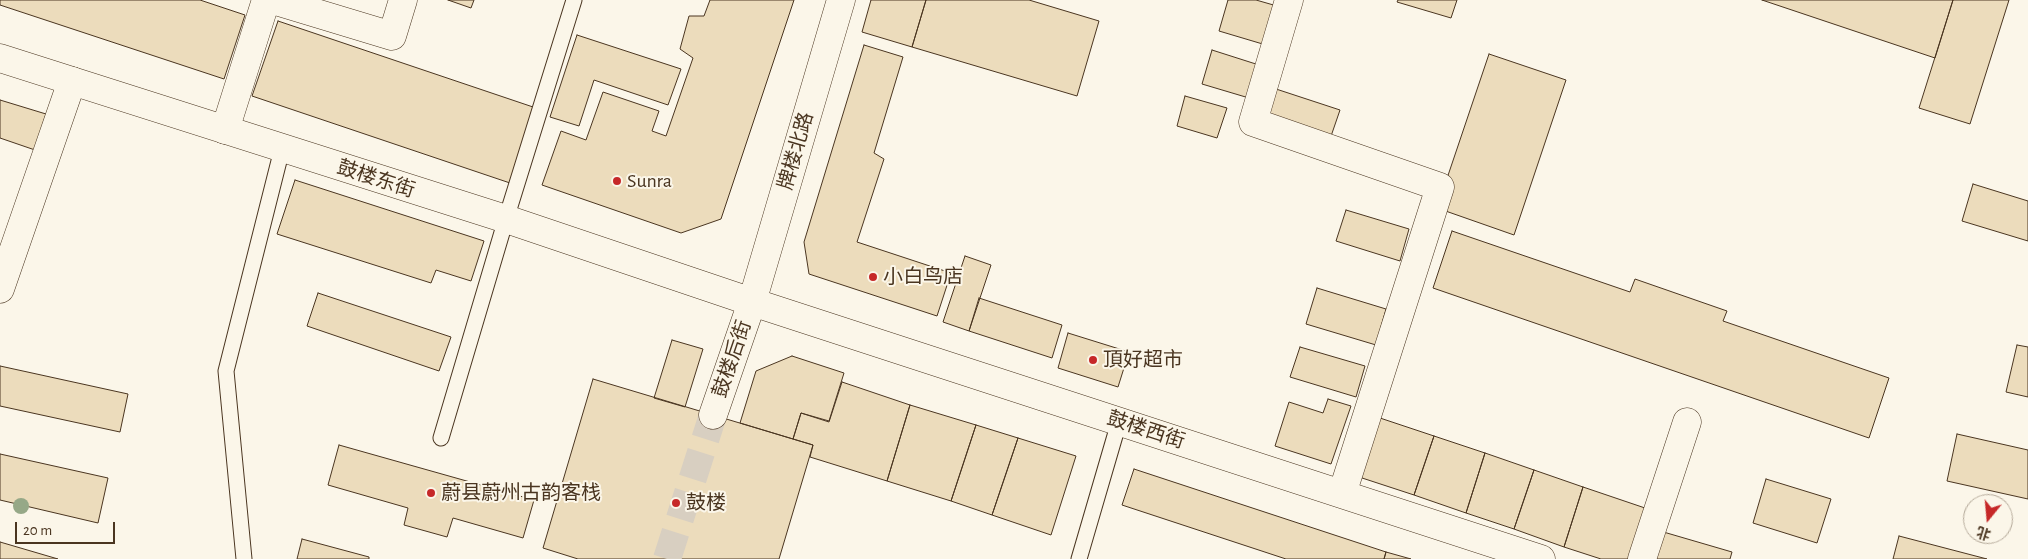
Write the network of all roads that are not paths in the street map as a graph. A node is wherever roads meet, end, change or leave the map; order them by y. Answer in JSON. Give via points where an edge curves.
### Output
{"nodes":[{"id":1,"x":266,"y":0,"type":"edge"},
{"id":2,"x":273,"y":0,"type":"edge"},
{"id":3,"x":403,"y":0,"type":"edge"},
{"id":4,"x":574,"y":0,"type":"edge"},
{"id":5,"x":841,"y":0,"type":"edge"},
{"id":6,"x":1289,"y":0,"type":"edge"},
{"id":7,"x":0,"y":58,"type":"edge"},
{"id":8,"x":72,"y":81,"type":"junction"},
{"id":9,"x":225,"y":130,"type":"junction"},
{"id":10,"x":282,"y":149,"type":"junction"},
{"id":11,"x":506,"y":220,"type":"junction"},
{"id":12,"x":0,"y":289,"type":"edge"},
{"id":13,"x":752,"y":302,"type":"junction"},
{"id":14,"x":713,"y":415,"type":"tunnel mouth"},
{"id":15,"x":1119,"y":422,"type":"junction"},
{"id":16,"x":1687,"y":422,"type":"dead end"},
{"id":17,"x":441,"y":438,"type":"dead end"},
{"id":18,"x":1342,"y":494,"type":"junction"},
{"id":19,"x":244,"y":559,"type":"edge"},
{"id":20,"x":1079,"y":559,"type":"edge"},
{"id":21,"x":1541,"y":559,"type":"edge"},
{"id":22,"x":1642,"y":559,"type":"edge"}],
"edges":[{"from":1,"to":9,"type":"street"},
{"from":2,"to":3,"type":"street","via":[[392,36]]},
{"from":4,"to":11,"type":"lane"},
{"from":5,"to":13,"type":"street","name":"牌楼北路"},
{"from":6,"to":18,"type":"street","via":[[1253,122],[1440,187]]},
{"from":7,"to":8,"type":"street","name":"鼓楼东街"},
{"from":8,"to":9,"type":"street","name":"鼓楼东街"},
{"from":8,"to":12,"type":"street"},
{"from":9,"to":10,"type":"street","name":"鼓楼东街"},
{"from":10,"to":11,"type":"street","name":"鼓楼东街"},
{"from":10,"to":19,"type":"lane","via":[[226,371]]},
{"from":11,"to":13,"type":"street","name":"鼓楼东街"},
{"from":11,"to":17,"type":"lane"},
{"from":13,"to":14,"type":"street","name":"鼓楼后街"},
{"from":13,"to":15,"type":"street","name":"鼓楼西街"},
{"from":15,"to":18,"type":"street","name":"鼓楼西街"},
{"from":15,"to":20,"type":"lane"},
{"from":16,"to":22,"type":"street"},
{"from":18,"to":21,"type":"street","name":"鼓楼西街"}]}
